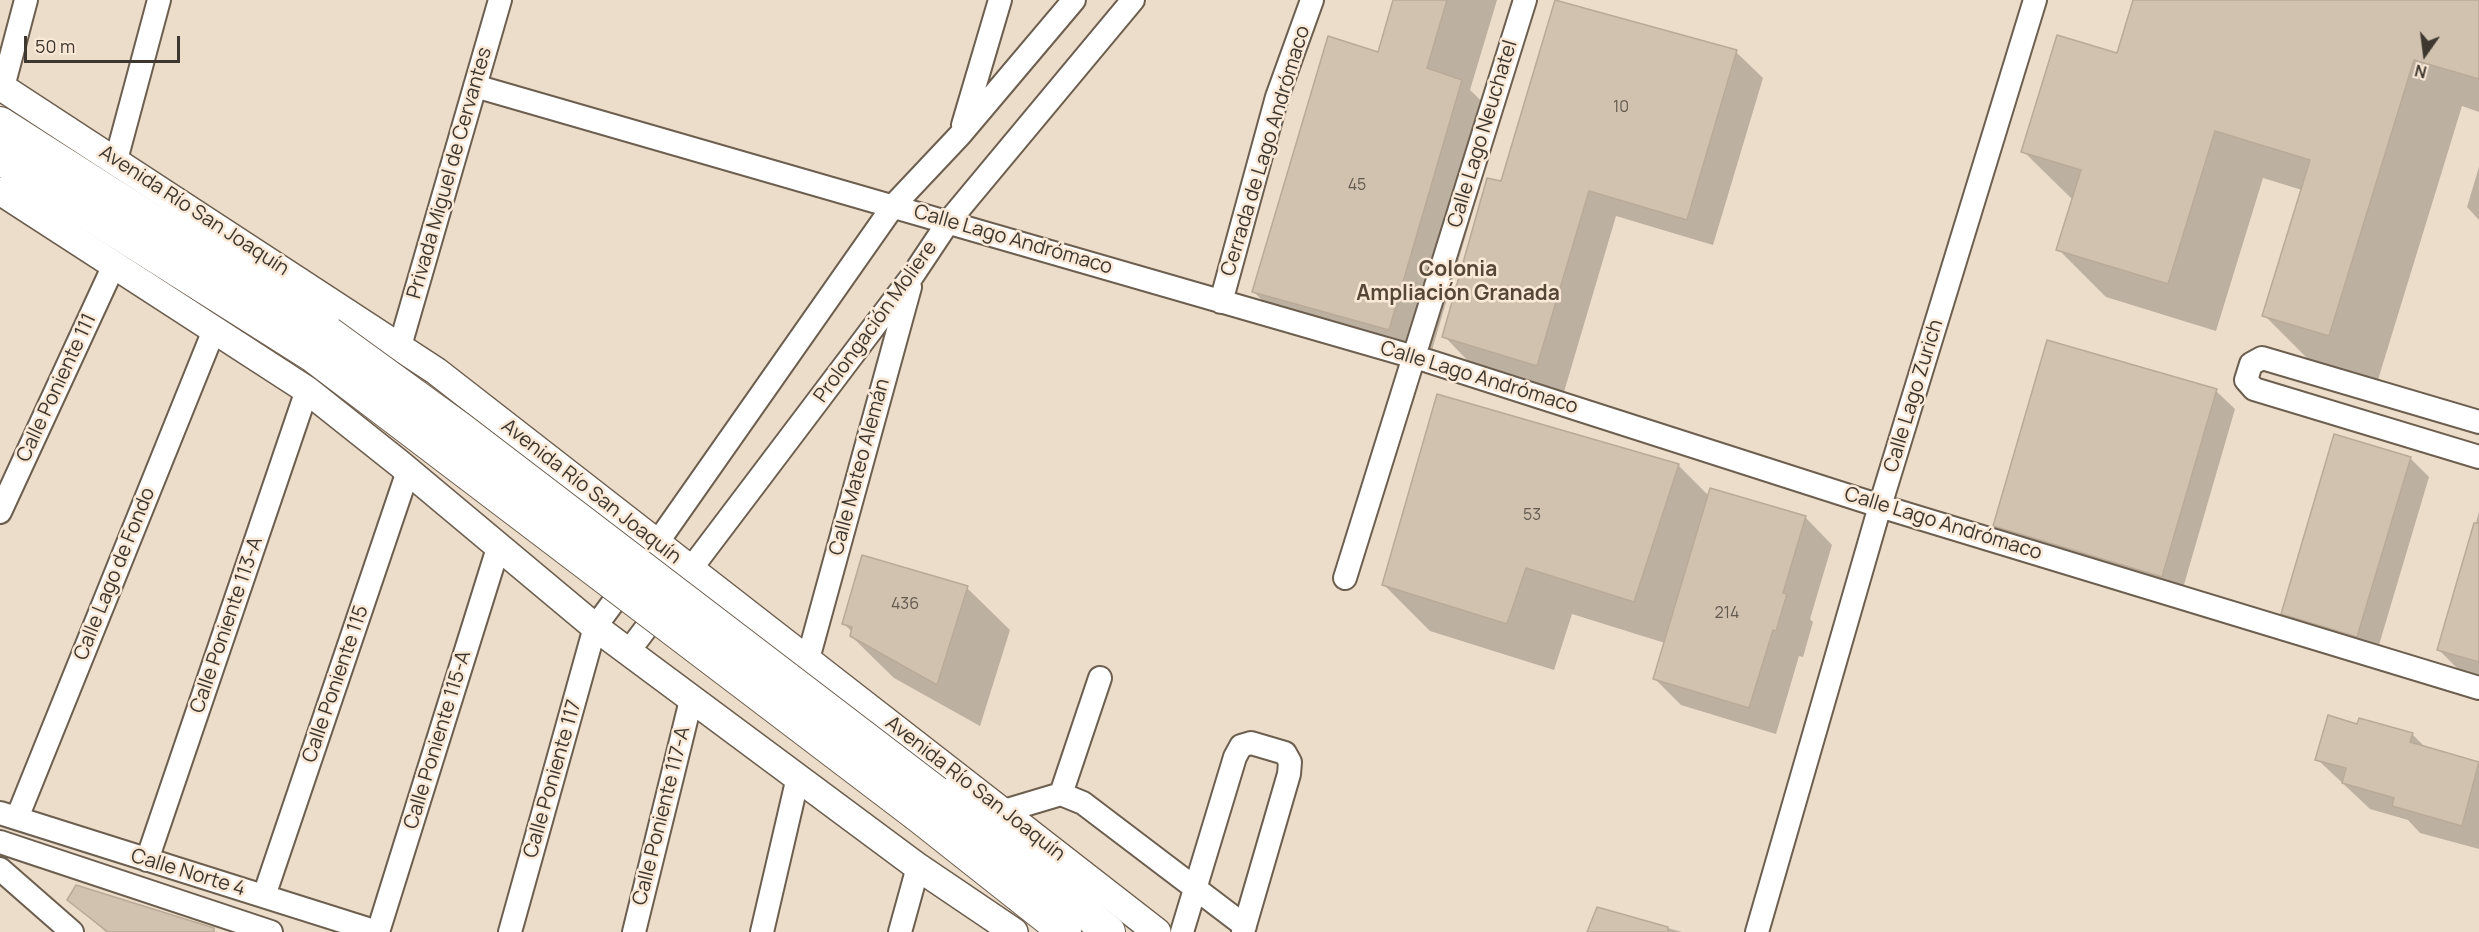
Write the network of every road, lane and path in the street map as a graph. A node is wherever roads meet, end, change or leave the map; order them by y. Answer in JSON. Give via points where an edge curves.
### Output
{"nodes":[{"id":1,"x":26,"y":0,"type":"edge"},
{"id":2,"x":159,"y":0,"type":"edge"},
{"id":3,"x":500,"y":0,"type":"edge"},
{"id":4,"x":1000,"y":0,"type":"edge"},
{"id":5,"x":1074,"y":0,"type":"edge"},
{"id":6,"x":1133,"y":0,"type":"edge"},
{"id":7,"x":1312,"y":0,"type":"edge"},
{"id":8,"x":1525,"y":0,"type":"edge"},
{"id":9,"x":2035,"y":0,"type":"edge"},
{"id":10,"x":2,"y":86,"type":"edge"},
{"id":11,"x":475,"y":86,"type":"junction"},
{"id":12,"x":0,"y":123,"type":"edge"},
{"id":13,"x":960,"y":135,"type":"junction"},
{"id":14,"x":0,"y":158,"type":"edge"},
{"id":15,"x":116,"y":160,"type":"junction"},
{"id":16,"x":0,"y":191,"type":"edge"},
{"id":17,"x":894,"y":205,"type":"junction"},
{"id":18,"x":949,"y":221,"type":"junction"},
{"id":19,"x":114,"y":265,"type":"junction"},
{"id":20,"x":913,"y":275,"type":"junction"},
{"id":21,"x":1221,"y":302,"type":"junction"},
{"id":22,"x":214,"y":330,"type":"junction"},
{"id":23,"x":321,"y":344,"type":"junction"},
{"id":24,"x":400,"y":346,"type":"junction"},
{"id":25,"x":1414,"y":357,"type":"junction"},
{"id":26,"x":436,"y":371,"type":"junction"},
{"id":27,"x":2351,"y":384,"type":"junction"},
{"id":28,"x":308,"y":390,"type":"junction"},
{"id":29,"x":2342,"y":416,"type":"junction"},
{"id":30,"x":2472,"y":420,"type":"edge"},
{"id":31,"x":377,"y":445,"type":"junction"},
{"id":32,"x":2455,"y":450,"type":"junction"},
{"id":33,"x":2479,"y":457,"type":"edge"},
{"id":34,"x":408,"y":471,"type":"junction"},
{"id":35,"x":3,"y":498,"type":"edge"},
{"id":36,"x":1880,"y":506,"type":"junction"},
{"id":37,"x":657,"y":543,"type":"junction"},
{"id":38,"x":498,"y":548,"type":"junction"},
{"id":39,"x":692,"y":571,"type":"junction"},
{"id":40,"x":1345,"y":578,"type":"dead end"},
{"id":41,"x":595,"y":627,"type":"junction"},
{"id":42,"x":628,"y":652,"type":"junction"},
{"id":43,"x":808,"y":659,"type":"junction"},
{"id":44,"x":1100,"y":678,"type":"dead end"},
{"id":45,"x":2479,"y":688,"type":"edge"},
{"id":46,"x":691,"y":699,"type":"junction"},
{"id":47,"x":798,"y":777,"type":"junction"},
{"id":48,"x":1061,"y":794,"type":"junction"},
{"id":49,"x":926,"y":803,"type":"junction"},
{"id":50,"x":1004,"y":812,"type":"junction"},
{"id":51,"x":8,"y":815,"type":"edge"},
{"id":52,"x":1,"y":844,"type":"edge"},
{"id":53,"x":147,"y":860,"type":"junction"},
{"id":54,"x":918,"y":867,"type":"junction"},
{"id":55,"x":0,"y":869,"type":"edge"},
{"id":56,"x":1196,"y":889,"type":"junction"},
{"id":57,"x":264,"y":896,"type":"junction"},
{"id":58,"x":1244,"y":929,"type":"edge"},
{"id":59,"x":72,"y":932,"type":"edge"},
{"id":60,"x":271,"y":932,"type":"edge"},
{"id":61,"x":377,"y":932,"type":"edge"},
{"id":62,"x":510,"y":932,"type":"edge"},
{"id":63,"x":634,"y":932,"type":"edge"},
{"id":64,"x":762,"y":932,"type":"edge"},
{"id":65,"x":900,"y":932,"type":"edge"},
{"id":66,"x":1014,"y":932,"type":"edge"},
{"id":67,"x":1065,"y":932,"type":"edge"},
{"id":68,"x":1109,"y":932,"type":"edge"},
{"id":69,"x":1157,"y":932,"type":"edge"},
{"id":70,"x":1182,"y":932,"type":"edge"},
{"id":71,"x":1757,"y":932,"type":"edge"}],
"edges":[{"from":1,"to":10,"type":"street"},
{"from":2,"to":15,"type":"street"},
{"from":3,"to":11,"type":"street","name":"Privada Miguel de Cervantes"},
{"from":4,"to":13,"type":"street"},
{"from":5,"to":13,"type":"street"},
{"from":6,"to":18,"type":"street","name":"Prolongación Moliere"},
{"from":7,"to":21,"type":"street","name":"Cerrada de Lago Andrómaco","via":[[1277,97]]},
{"from":8,"to":25,"type":"street","name":"Calle Lago Neuchatel"},
{"from":9,"to":36,"type":"street","name":"Calle Lago Zurich"},
{"from":10,"to":15,"type":"main road","name":"Avenida Río San Joaquín"},
{"from":11,"to":17,"type":"street","name":"Calle Lago Andrómaco"},
{"from":11,"to":24,"type":"street","name":"Privada Miguel de Cervantes"},
{"from":12,"to":23,"type":"highway","name":"Avenida Río San Joaquín"},
{"from":13,"to":17,"type":"street"},
{"from":14,"to":23,"type":"highway","name":"Avenida Río San Joaquín"},
{"from":15,"to":24,"type":"main road","name":"Avenida Río San Joaquín"},
{"from":16,"to":19,"type":"main road"},
{"from":17,"to":18,"type":"street","name":"Calle Lago Andrómaco"},
{"from":17,"to":37,"type":"street"},
{"from":18,"to":20,"type":"street","name":"Prolongación Moliere"},
{"from":18,"to":21,"type":"street","name":"Calle Lago Andrómaco"},
{"from":19,"to":22,"type":"main road"},
{"from":19,"to":35,"type":"street","name":"Calle Poniente 111"},
{"from":20,"to":39,"type":"street","name":"Prolongación Moliere"},
{"from":20,"to":43,"type":"street","name":"Calle Mateo Alemán"},
{"from":21,"to":25,"type":"street","name":"Calle Lago Andrómaco"},
{"from":22,"to":28,"type":"main road"},
{"from":22,"to":51,"type":"street","name":"Calle Lago de Fondo"},
{"from":23,"to":49,"type":"highway","name":"Avenida Río San Joaquín","bridge":true},
{"from":24,"to":26,"type":"main road","name":"Avenida Río San Joaquín"},
{"from":25,"to":36,"type":"street","name":"Calle Lago Andrómaco"},
{"from":25,"to":40,"type":"street","name":"Calle Lago Neuchatel"},
{"from":26,"to":31,"type":"main road","via":[[435,383],[415,416]]},
{"from":26,"to":37,"type":"main road","name":"Avenida Río San Joaquín"},
{"from":27,"to":29,"type":"street"},
{"from":27,"to":29,"type":"street","via":[[2262,358],[2251,364],[2246,380],[2254,389]]},
{"from":27,"to":30,"type":"street"},
{"from":28,"to":31,"type":"main road"},
{"from":28,"to":53,"type":"street","name":"Calle Poniente 113-A"},
{"from":29,"to":32,"type":"street"},
{"from":30,"to":32,"type":"street"},
{"from":31,"to":34,"type":"main road"},
{"from":32,"to":33,"type":"street"},
{"from":34,"to":38,"type":"main road"},
{"from":34,"to":57,"type":"street","name":"Calle Poniente 115"},
{"from":36,"to":45,"type":"street","name":"Calle Lago Andrómaco"},
{"from":36,"to":71,"type":"street","name":"Calle Lago Zurich"},
{"from":37,"to":39,"type":"main road","name":"Avenida Río San Joaquín"},
{"from":37,"to":41,"type":"street"},
{"from":38,"to":41,"type":"main road"},
{"from":38,"to":61,"type":"street","name":"Calle Poniente 115-A"},
{"from":39,"to":42,"type":"street","name":"Prolongación Moliere"},
{"from":39,"to":43,"type":"main road","name":"Avenida Río San Joaquín"},
{"from":41,"to":42,"type":"main road"},
{"from":41,"to":62,"type":"street","name":"Calle Poniente 117"},
{"from":42,"to":46,"type":"main road"},
{"from":43,"to":50,"type":"main road","name":"Avenida Río San Joaquín"},
{"from":44,"to":48,"type":"street"},
{"from":46,"to":47,"type":"main road"},
{"from":46,"to":63,"type":"street","name":"Calle Poniente 117-A"},
{"from":47,"to":54,"type":"main road"},
{"from":47,"to":64,"type":"street"},
{"from":48,"to":50,"type":"street"},
{"from":48,"to":56,"type":"street","via":[[1083,803]]},
{"from":49,"to":67,"type":"highway","name":"Avenida Río San Joaquín"},
{"from":49,"to":68,"type":"highway","name":"Avenida Río San Joaquín"},
{"from":50,"to":69,"type":"main road","name":"Avenida Río San Joaquín"},
{"from":51,"to":53,"type":"street","name":"Calle Norte 4"},
{"from":52,"to":60,"type":"street","name":"Calle Norte 4"},
{"from":53,"to":57,"type":"street","name":"Calle Norte 4"},
{"from":54,"to":65,"type":"street"},
{"from":54,"to":66,"type":"main road"},
{"from":55,"to":59,"type":"street"},
{"from":56,"to":58,"type":"street"},
{"from":56,"to":58,"type":"street","via":[[1234,757],[1241,746],[1251,743],[1285,753],[1290,762],[1289,774]]},
{"from":56,"to":70,"type":"street"},
{"from":57,"to":61,"type":"street","name":"Calle Norte 4"}]}
